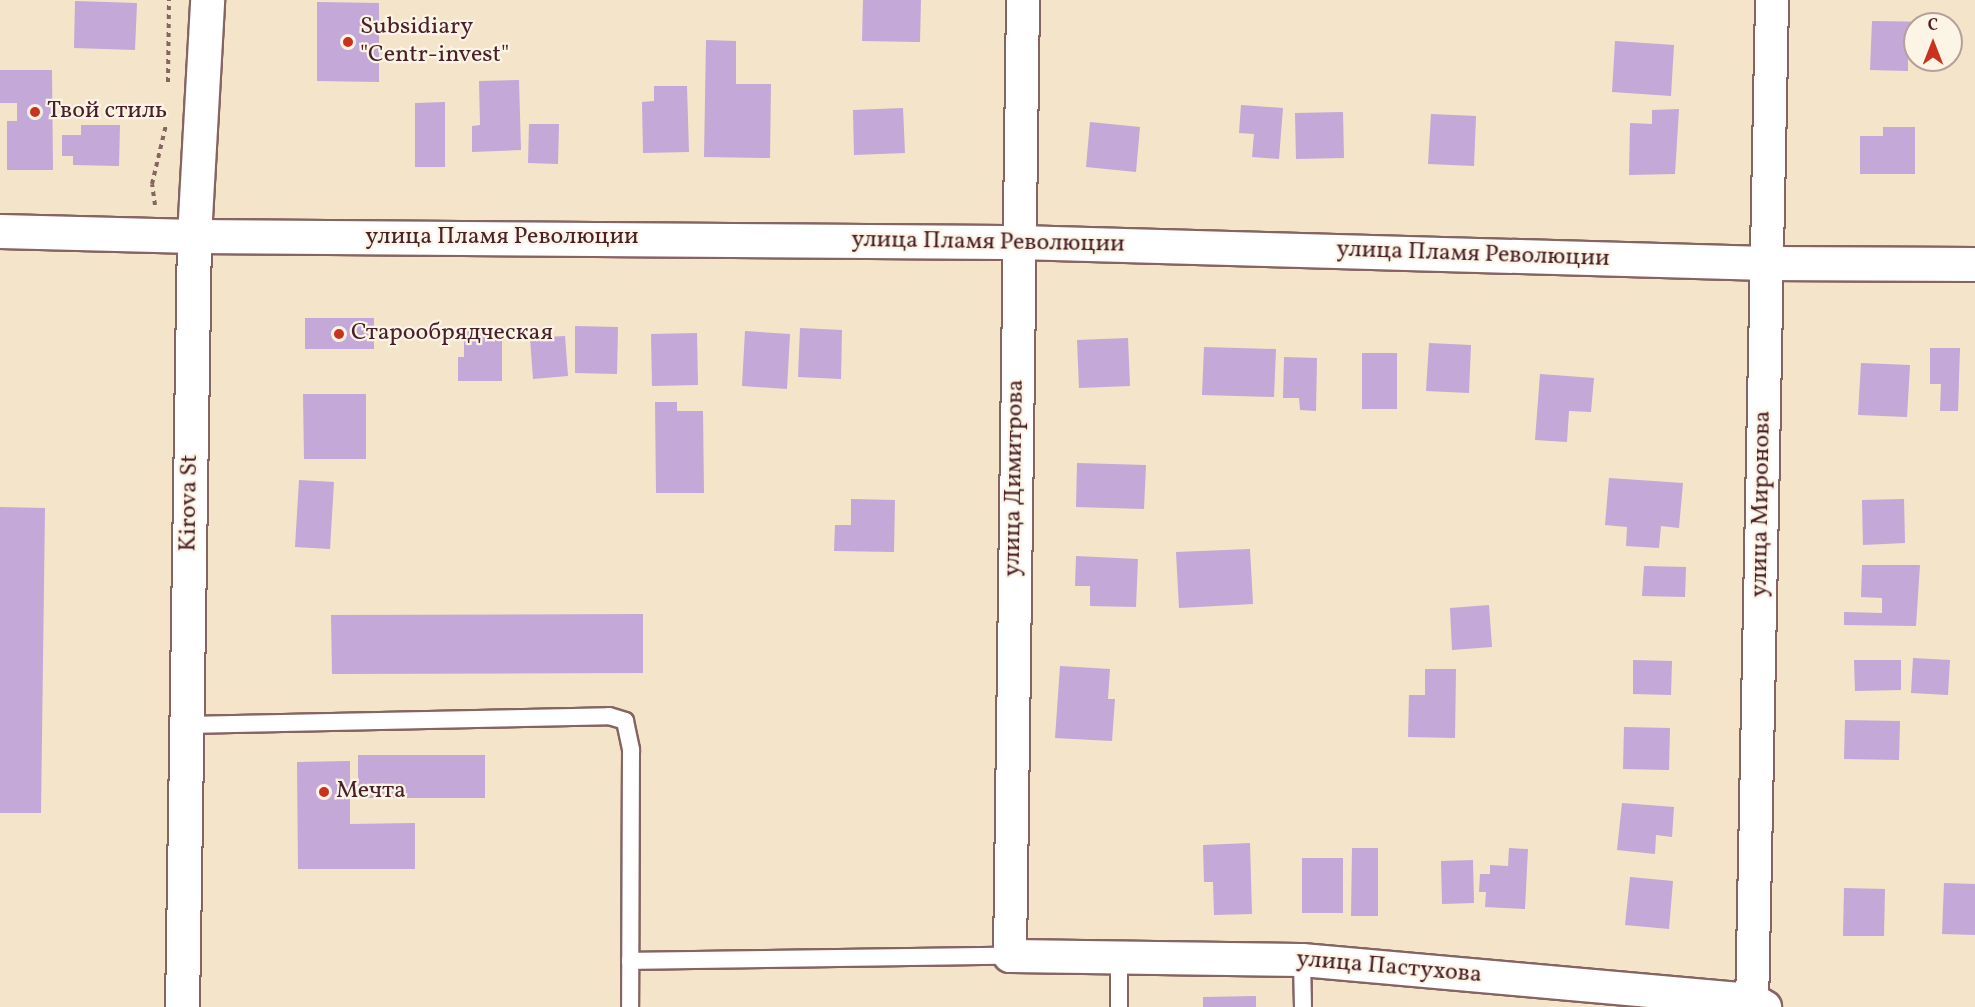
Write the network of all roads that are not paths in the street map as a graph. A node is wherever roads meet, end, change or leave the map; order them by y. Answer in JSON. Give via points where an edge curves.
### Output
{"nodes":[{"id":1,"x":207,"y":0,"type":"edge"},
{"id":2,"x":1023,"y":0,"type":"edge"},
{"id":3,"x":1772,"y":0,"type":"edge"},
{"id":4,"x":0,"y":231,"type":"edge"},
{"id":5,"x":194,"y":236,"type":"junction"},
{"id":6,"x":1018,"y":242,"type":"junction"},
{"id":7,"x":1766,"y":262,"type":"junction"},
{"id":8,"x":1975,"y":264,"type":"edge"},
{"id":9,"x":186,"y":725,"type":"junction"},
{"id":10,"x":1010,"y":956,"type":"junction"},
{"id":11,"x":1119,"y":958,"type":"junction"},
{"id":12,"x":1302,"y":960,"type":"junction"},
{"id":13,"x":630,"y":961,"type":"junction"},
{"id":14,"x":1757,"y":1005,"type":"edge"},
{"id":15,"x":182,"y":1007,"type":"edge"},
{"id":16,"x":630,"y":1007,"type":"edge"},
{"id":17,"x":1119,"y":1007,"type":"edge"},
{"id":18,"x":1303,"y":1007,"type":"edge"}],
"edges":[{"from":1,"to":5,"type":"street","name":"Kirova St"},
{"from":2,"to":6,"type":"street","name":"улица Димитрова"},
{"from":3,"to":7,"type":"street","name":"улица Миронова"},
{"from":4,"to":5,"type":"street","name":"улица Пламя Революции"},
{"from":5,"to":6,"type":"street","name":"улица Пламя Революции"},
{"from":5,"to":9,"type":"street","name":"Kirova St"},
{"from":6,"to":7,"type":"street","name":"улица Пламя Революции"},
{"from":6,"to":10,"type":"street","name":"улица Димитрова"},
{"from":7,"to":8,"type":"street","name":"улица Пламя Революции"},
{"from":7,"to":14,"type":"street","name":"улица Миронова"},
{"from":9,"to":13,"type":"lane","via":[[609,716],[626,721],[631,750]]},
{"from":9,"to":15,"type":"street","name":"Kirova St"},
{"from":10,"to":11,"type":"street","name":"улица Пастухова"},
{"from":10,"to":13,"type":"lane"},
{"from":11,"to":12,"type":"street","name":"улица Пастухова"},
{"from":11,"to":17,"type":"lane"},
{"from":12,"to":14,"type":"street","name":"улица Пастухова"},
{"from":12,"to":18,"type":"lane"},
{"from":13,"to":16,"type":"lane"}]}
